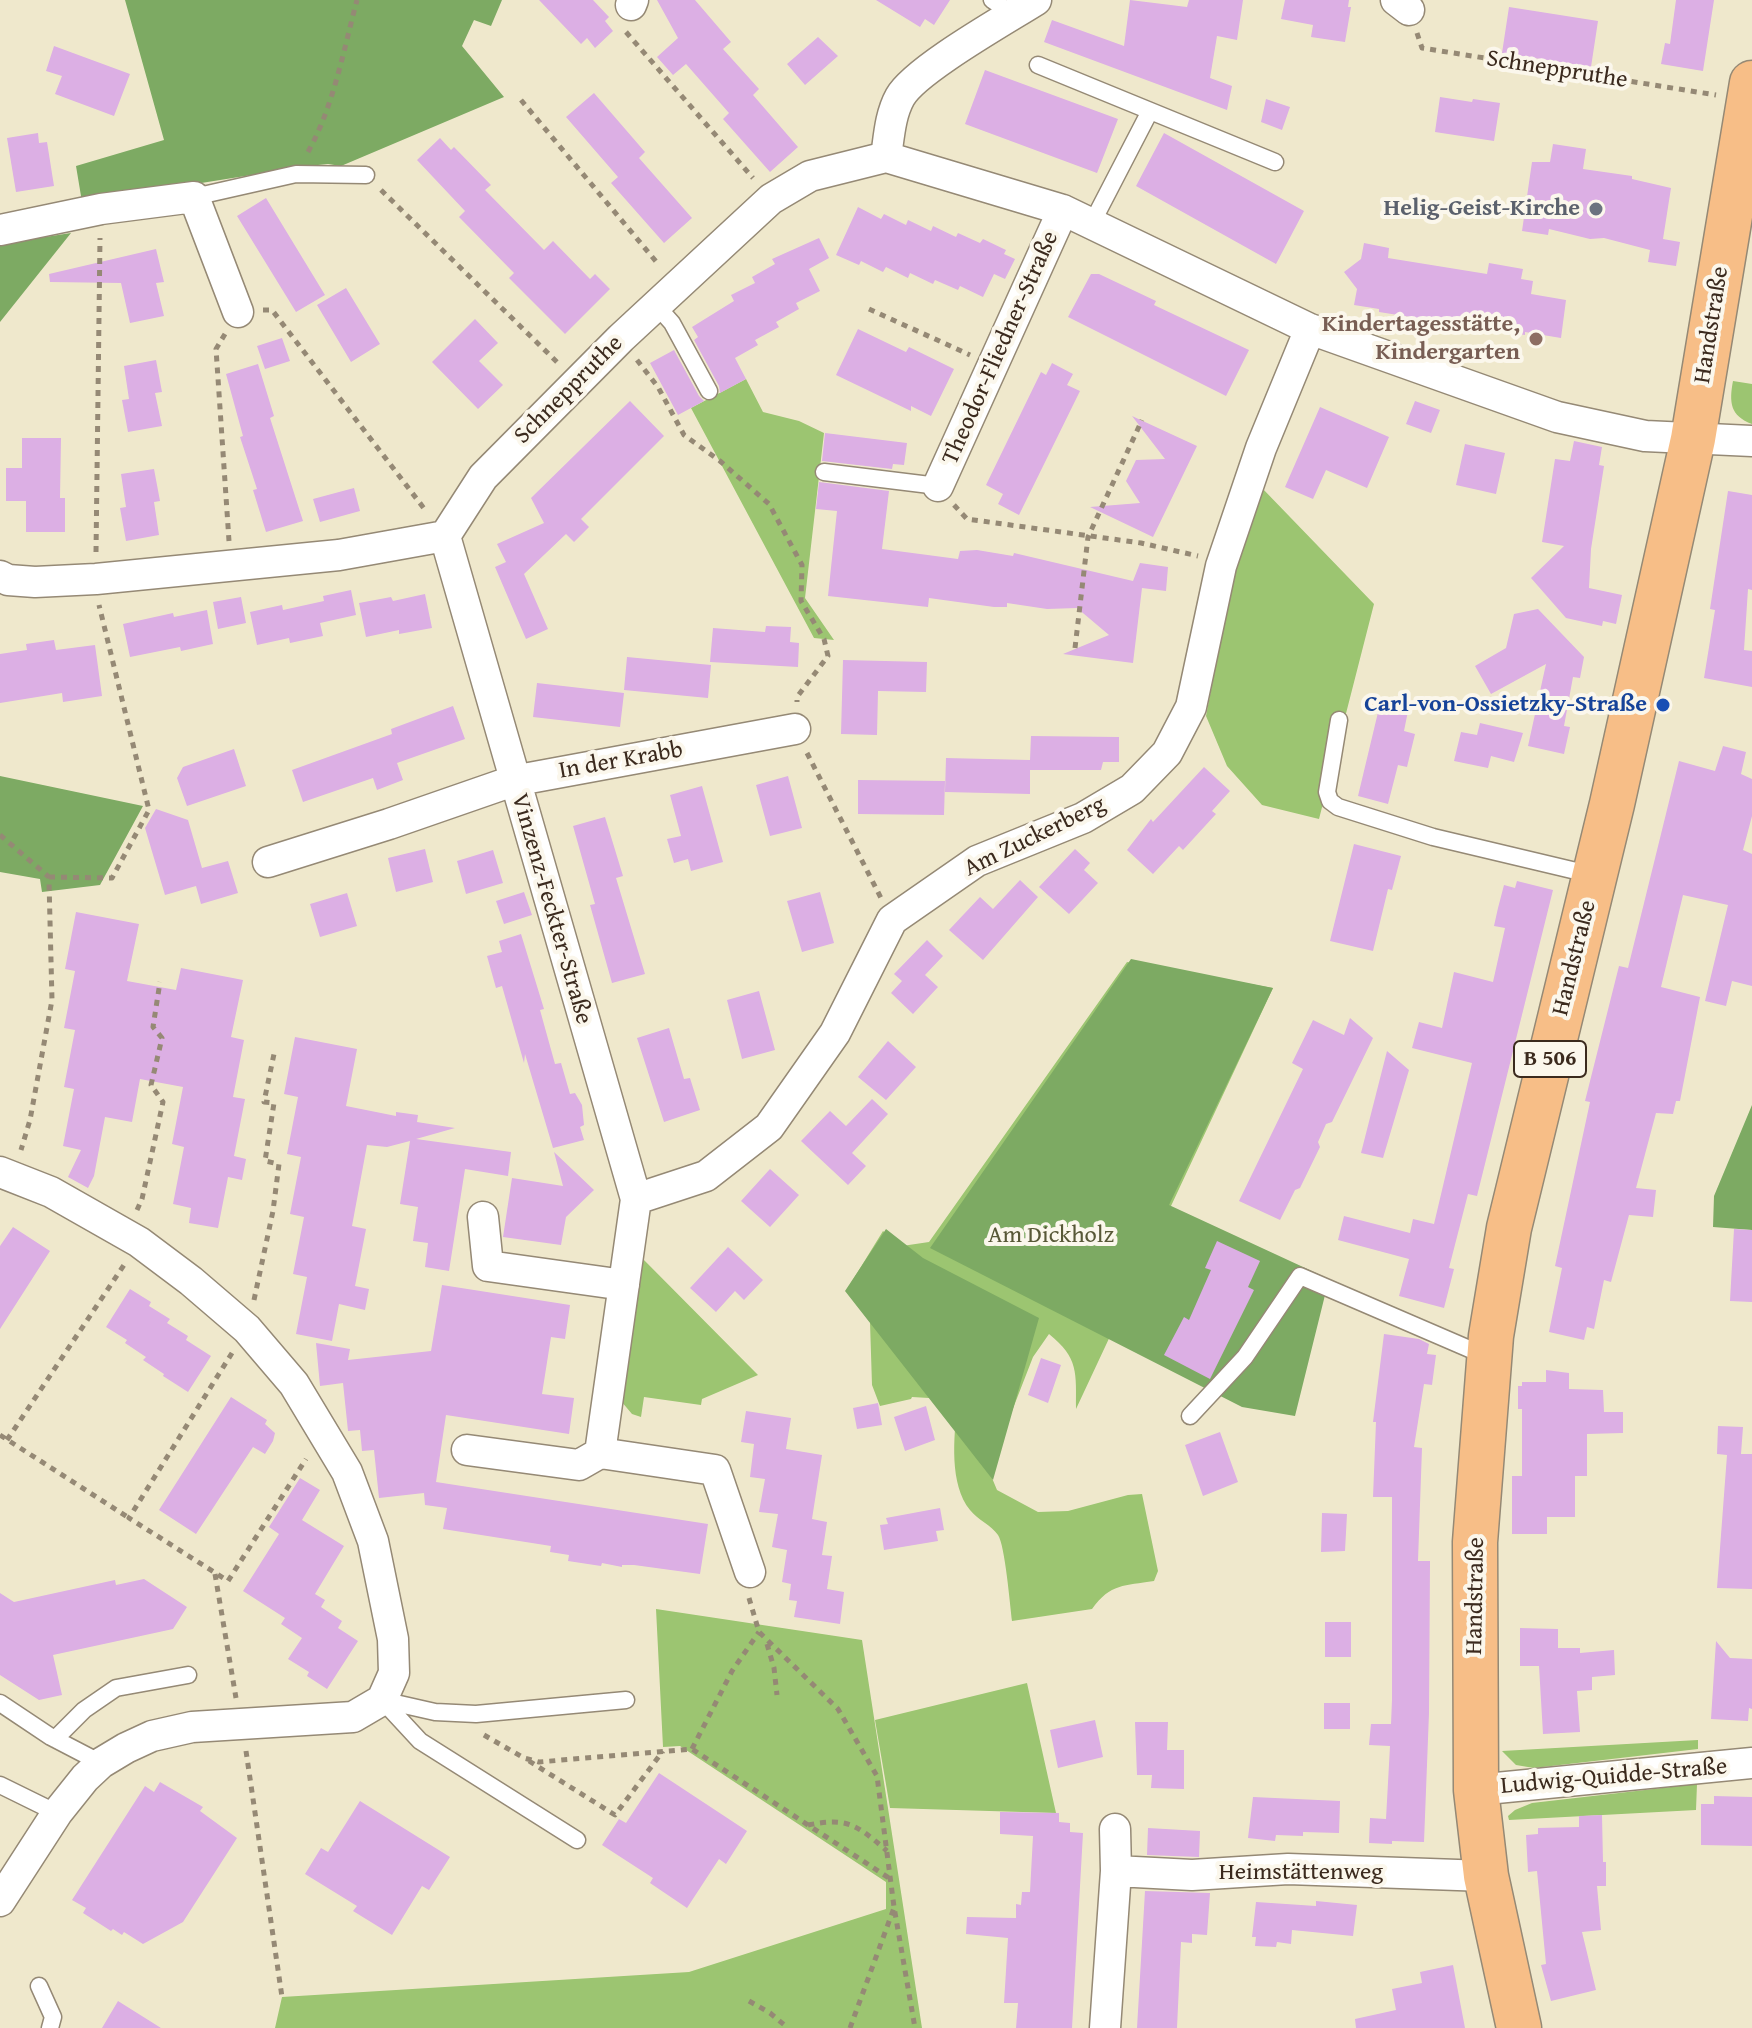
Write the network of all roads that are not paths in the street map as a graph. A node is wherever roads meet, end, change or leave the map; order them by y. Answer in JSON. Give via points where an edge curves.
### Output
{"nodes":[{"id":1,"x":1014,"y":5,"type":"edge"},
{"id":2,"x":1038,"y":65,"type":"dead end"},
{"id":3,"x":1750,"y":92,"type":"edge"},
{"id":4,"x":1150,"y":111,"type":"junction"},
{"id":5,"x":886,"y":157,"type":"junction"},
{"id":6,"x":1275,"y":162,"type":"dead end"},
{"id":7,"x":366,"y":175,"type":"road end"},
{"id":8,"x":1744,"y":178,"type":"edge"},
{"id":9,"x":194,"y":197,"type":"junction"},
{"id":10,"x":1063,"y":210,"type":"junction"},
{"id":11,"x":1092,"y":223,"type":"junction"},
{"id":12,"x":0,"y":230,"type":"edge"},
{"id":13,"x":666,"y":296,"type":"junction"},
{"id":14,"x":238,"y":312,"type":"road end"},
{"id":15,"x":1310,"y":329,"type":"junction"},
{"id":16,"x":709,"y":391,"type":"dead end"},
{"id":17,"x":1693,"y":439,"type":"junction"},
{"id":18,"x":1752,"y":441,"type":"edge"},
{"id":19,"x":824,"y":472,"type":"dead end"},
{"id":20,"x":938,"y":486,"type":"joint"},
{"id":21,"x":445,"y":536,"type":"junction"},
{"id":22,"x":4,"y":578,"type":"edge"},
{"id":23,"x":1339,"y":720,"type":"dead end"},
{"id":24,"x":795,"y":729,"type":"road end"},
{"id":25,"x":513,"y":781,"type":"junction"},
{"id":26,"x":268,"y":862,"type":"dead end"},
{"id":27,"x":1595,"y":875,"type":"junction"},
{"id":28,"x":7,"y":1174,"type":"edge"},
{"id":29,"x":636,"y":1199,"type":"junction"},
{"id":30,"x":483,"y":1217,"type":"dead end"},
{"id":31,"x":624,"y":1285,"type":"junction"},
{"id":32,"x":1489,"y":1358,"type":"junction"},
{"id":33,"x":1190,"y":1416,"type":"dead end"},
{"id":34,"x":467,"y":1450,"type":"dead end"},
{"id":35,"x":600,"y":1453,"type":"junction"},
{"id":36,"x":750,"y":1572,"type":"road end"},
{"id":37,"x":188,"y":1675,"type":"dead end"},
{"id":38,"x":382,"y":1700,"type":"junction"},
{"id":39,"x":626,"y":1700,"type":"dead end"},
{"id":40,"x":0,"y":1703,"type":"edge"},
{"id":41,"x":55,"y":1739,"type":"junction"},
{"id":42,"x":101,"y":1763,"type":"junction"},
{"id":43,"x":1752,"y":1763,"type":"edge"},
{"id":44,"x":0,"y":1785,"type":"edge"},
{"id":45,"x":1476,"y":1790,"type":"junction"},
{"id":46,"x":57,"y":1813,"type":"junction"},
{"id":47,"x":1115,"y":1829,"type":"dead end"},
{"id":48,"x":577,"y":1840,"type":"dead end"},
{"id":49,"x":1116,"y":1871,"type":"junction"},
{"id":50,"x":1486,"y":1876,"type":"junction"},
{"id":51,"x":0,"y":1901,"type":"edge"},
{"id":52,"x":39,"y":1986,"type":"dead end"},
{"id":53,"x":50,"y":2028,"type":"edge"},
{"id":54,"x":1105,"y":2028,"type":"edge"},
{"id":55,"x":1519,"y":2028,"type":"edge"}],
"edges":[{"from":1,"to":5,"type":"street","via":[[919,76],[901,96]]},
{"from":2,"to":4,"type":"lane"},
{"from":3,"to":8,"type":"main road","name":"Handstraße","number":"B 506"},
{"from":4,"to":6,"type":"lane"},
{"from":4,"to":11,"type":"lane"},
{"from":5,"to":10,"type":"street","name":"Theodor-Fliedner-Straße"},
{"from":5,"to":13,"type":"street","name":"Schneppruthe","via":[[810,176],[771,199]]},
{"from":7,"to":9,"type":"lane","via":[[296,174]]},
{"from":8,"to":17,"type":"main road","name":"Handstraße","number":"B 506"},
{"from":9,"to":12,"type":"street"},
{"from":9,"to":14,"type":"street"},
{"from":10,"to":11,"type":"street","name":"Theodor-Fliedner-Straße"},
{"from":10,"to":20,"type":"street","name":"Theodor-Fliedner-Straße"},
{"from":11,"to":15,"type":"street","name":"Theodor-Fliedner-Straße"},
{"from":13,"to":16,"type":"lane","via":[[672,323]]},
{"from":13,"to":21,"type":"street","name":"Schneppruthe","via":[[483,477]]},
{"from":15,"to":17,"type":"street","name":"Theodor-Fliedner-Straße","via":[[1557,417],[1645,436]]},
{"from":15,"to":29,"type":"street","name":"Am Zuckerberg","via":[[1261,448],[1221,566],[1191,707],[1167,753],[1132,789],[1083,818],[977,861],[892,920],[835,1033],[769,1127],[706,1176]]},
{"from":17,"to":18,"type":"street"},
{"from":17,"to":27,"type":"main road","name":"Handstraße","number":"B 506"},
{"from":19,"to":20,"type":"lane"},
{"from":21,"to":22,"type":"street","via":[[339,555],[96,579]]},
{"from":21,"to":25,"type":"street","name":"Vinzenz-Feckter-Straße"},
{"from":23,"to":27,"type":"lane","via":[[1327,792],[1338,807],[1433,837]]},
{"from":24,"to":25,"type":"street","name":"In der Krabb"},
{"from":25,"to":26,"type":"street","name":"In der Krabb"},
{"from":25,"to":29,"type":"street","name":"Vinzenz-Feckter-Straße"},
{"from":27,"to":32,"type":"main road","name":"Handstraße","number":"B 506","via":[[1509,1228]]},
{"from":28,"to":38,"type":"street","via":[[51,1192],[132,1238],[191,1281],[247,1329],[294,1384],[347,1472],[373,1541],[393,1639],[394,1673]]},
{"from":29,"to":31,"type":"street","name":"Vinzenz-Feckter-Straße"},
{"from":30,"to":31,"type":"street","via":[[488,1266]]},
{"from":31,"to":35,"type":"street","name":"Vinzenz-Feckter-Straße"},
{"from":32,"to":33,"type":"lane","via":[[1300,1276],[1245,1357]]},
{"from":32,"to":45,"type":"main road","name":"Handstraße","number":"B 506","via":[[1475,1542]]},
{"from":34,"to":35,"type":"street","via":[[579,1465]]},
{"from":35,"to":36,"type":"street","via":[[715,1470]]},
{"from":37,"to":41,"type":"lane","via":[[116,1688]]},
{"from":38,"to":39,"type":"lane","via":[[435,1712],[476,1714]]},
{"from":38,"to":42,"type":"street","via":[[353,1717],[192,1727],[152,1736]]},
{"from":38,"to":48,"type":"lane","via":[[420,1741]]},
{"from":40,"to":41,"type":"lane"},
{"from":41,"to":42,"type":"lane"},
{"from":42,"to":46,"type":"street"},
{"from":43,"to":45,"type":"street","name":"Ludwig-Quidde-Straße"},
{"from":44,"to":46,"type":"lane"},
{"from":45,"to":50,"type":"main road","name":"Handstraße","number":"B 506"},
{"from":46,"to":51,"type":"street"},
{"from":47,"to":49,"type":"street"},
{"from":49,"to":50,"type":"street","name":"Heimstättenweg","via":[[1192,1875],[1288,1869]]},
{"from":49,"to":54,"type":"street"},
{"from":50,"to":55,"type":"main road","name":"Handstraße","number":"B 506"},
{"from":52,"to":53,"type":"lane","via":[[53,2017]]}]}
